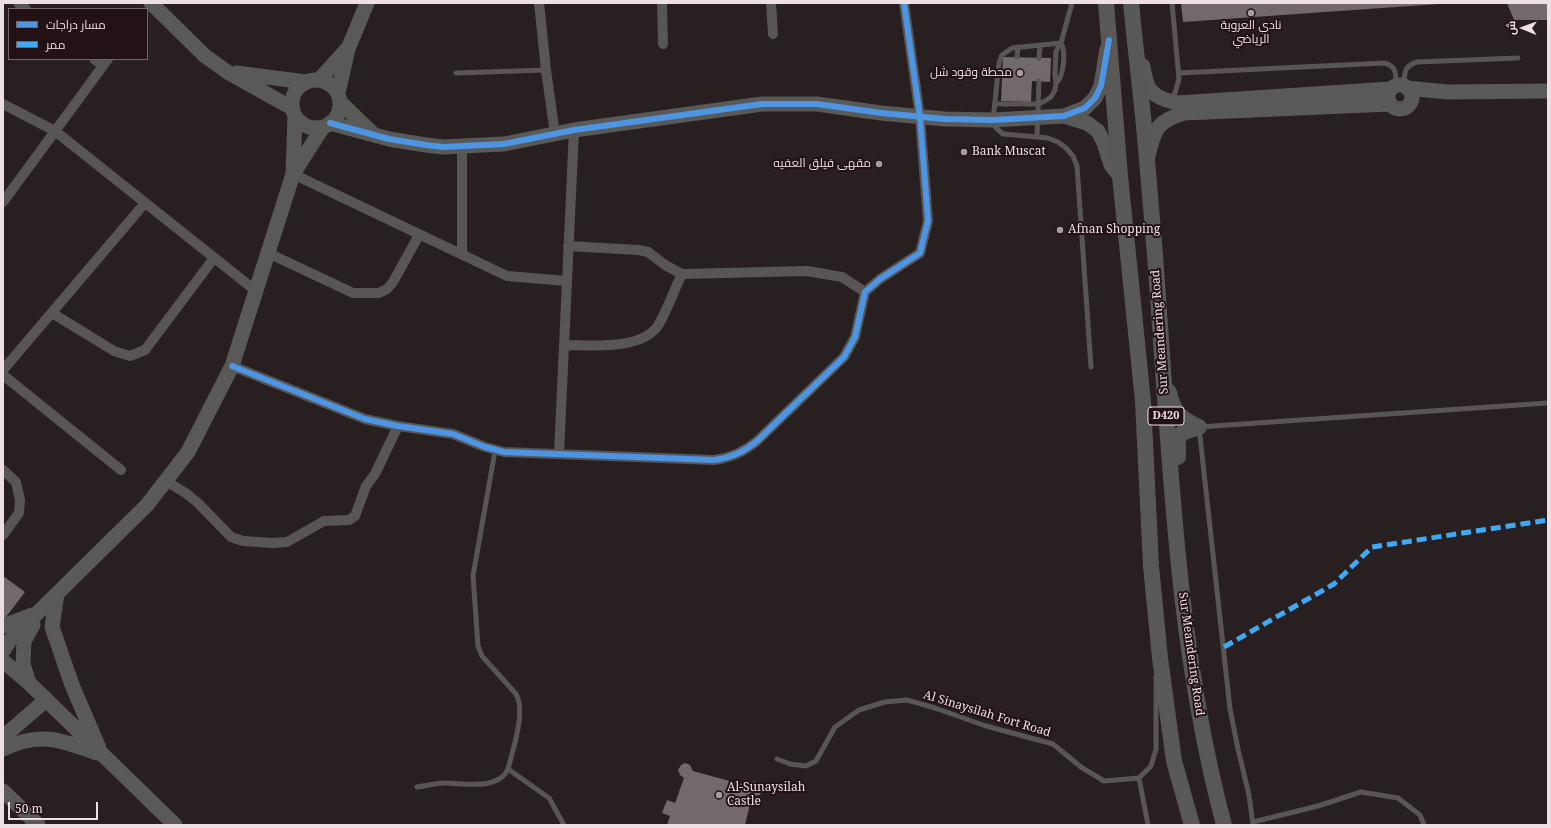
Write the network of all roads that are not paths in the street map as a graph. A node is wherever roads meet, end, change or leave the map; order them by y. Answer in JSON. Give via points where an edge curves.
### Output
{"nodes":[{"id":1,"x":149,"y":3,"type":"edge"},
{"id":2,"x":366,"y":3,"type":"edge"},
{"id":3,"x":539,"y":3,"type":"edge"},
{"id":4,"x":662,"y":3,"type":"edge"},
{"id":5,"x":771,"y":3,"type":"edge"},
{"id":6,"x":904,"y":3,"type":"edge"},
{"id":7,"x":1072,"y":3,"type":"edge"},
{"id":8,"x":1106,"y":3,"type":"edge"},
{"id":9,"x":1131,"y":3,"type":"edge"},
{"id":10,"x":1172,"y":3,"type":"edge"},
{"id":11,"x":773,"y":34,"type":"dead end"},
{"id":12,"x":1134,"y":36,"type":"junction"},
{"id":13,"x":1109,"y":40,"type":"junction"},
{"id":14,"x":1061,"y":43,"type":"junction"},
{"id":15,"x":664,"y":44,"type":"dead end"},
{"id":16,"x":1040,"y":45,"type":"junction"},
{"id":17,"x":1018,"y":47,"type":"junction"},
{"id":18,"x":348,"y":49,"type":"junction"},
{"id":19,"x":1017,"y":57,"type":"dead end"},
{"id":20,"x":1039,"y":58,"type":"dead end"},
{"id":21,"x":1518,"y":58,"type":"dead end"},
{"id":22,"x":105,"y":62,"type":"edge"},
{"id":23,"x":546,"y":70,"type":"junction"},
{"id":24,"x":229,"y":73,"type":"junction"},
{"id":25,"x":456,"y":73,"type":"dead end"},
{"id":26,"x":1179,"y":73,"type":"junction"},
{"id":27,"x":313,"y":81,"type":"junction"},
{"id":28,"x":1038,"y":82,"type":"dead end"},
{"id":29,"x":1548,"y":91,"type":"edge"},
{"id":30,"x":1400,"y":92,"type":"junction"},
{"id":31,"x":339,"y":98,"type":"junction"},
{"id":32,"x":1168,"y":102,"type":"junction"},
{"id":33,"x":3,"y":104,"type":"edge"},
{"id":34,"x":995,"y":104,"type":"junction"},
{"id":35,"x":1038,"y":111,"type":"junction"},
{"id":36,"x":294,"y":112,"type":"junction"},
{"id":37,"x":1064,"y":116,"type":"junction"},
{"id":38,"x":920,"y":117,"type":"junction"},
{"id":39,"x":993,"y":120,"type":"junction"},
{"id":40,"x":327,"y":125,"type":"junction"},
{"id":41,"x":574,"y":130,"type":"junction"},
{"id":42,"x":55,"y":132,"type":"junction"},
{"id":43,"x":555,"y":134,"type":"junction"},
{"id":44,"x":374,"y":136,"type":"junction"},
{"id":45,"x":1037,"y":137,"type":"junction"},
{"id":46,"x":462,"y":146,"type":"junction"},
{"id":47,"x":1147,"y":159,"type":"junction"},
{"id":48,"x":293,"y":174,"type":"junction"},
{"id":49,"x":1120,"y":176,"type":"junction"},
{"id":50,"x":3,"y":202,"type":"edge"},
{"id":51,"x":145,"y":203,"type":"junction"},
{"id":52,"x":419,"y":235,"type":"junction"},
{"id":53,"x":568,"y":246,"type":"junction"},
{"id":54,"x":268,"y":253,"type":"junction"},
{"id":55,"x":462,"y":254,"type":"junction"},
{"id":56,"x":214,"y":258,"type":"junction"},
{"id":57,"x":682,"y":274,"type":"junction"},
{"id":58,"x":567,"y":281,"type":"junction"},
{"id":59,"x":256,"y":291,"type":"junction"},
{"id":60,"x":865,"y":292,"type":"junction"},
{"id":61,"x":52,"y":313,"type":"junction"},
{"id":62,"x":564,"y":345,"type":"junction"},
{"id":63,"x":1162,"y":354,"type":"junction"},
{"id":64,"x":232,"y":366,"type":"junction"},
{"id":65,"x":1091,"y":367,"type":"dead end"},
{"id":66,"x":3,"y":370,"type":"edge"},
{"id":67,"x":3,"y":375,"type":"edge"},
{"id":68,"x":1548,"y":403,"type":"edge"},
{"id":69,"x":398,"y":426,"type":"junction"},
{"id":70,"x":1199,"y":427,"type":"junction"},
{"id":71,"x":495,"y":451,"type":"junction"},
{"id":72,"x":559,"y":454,"type":"junction"},
{"id":73,"x":3,"y":470,"type":"edge"},
{"id":74,"x":121,"y":470,"type":"dead end"},
{"id":75,"x":166,"y":481,"type":"junction"},
{"id":76,"x":1177,"y":534,"type":"junction"},
{"id":77,"x":3,"y":535,"type":"edge"},
{"id":78,"x":57,"y":594,"type":"junction"},
{"id":79,"x":40,"y":612,"type":"junction"},
{"id":80,"x":3,"y":626,"type":"edge"},
{"id":81,"x":24,"y":641,"type":"junction"},
{"id":82,"x":1159,"y":643,"type":"junction"},
{"id":83,"x":3,"y":651,"type":"edge"},
{"id":84,"x":3,"y":656,"type":"edge"},
{"id":85,"x":3,"y":661,"type":"edge"},
{"id":86,"x":29,"y":683,"type":"junction"},
{"id":87,"x":46,"y":700,"type":"junction"},
{"id":88,"x":3,"y":737,"type":"edge"},
{"id":89,"x":3,"y":749,"type":"edge"},
{"id":90,"x":102,"y":755,"type":"junction"},
{"id":91,"x":777,"y":759,"type":"dead end"},
{"id":92,"x":508,"y":770,"type":"junction"},
{"id":93,"x":1139,"y":778,"type":"junction"},
{"id":94,"x":417,"y":787,"type":"dead end"},
{"id":95,"x":3,"y":791,"type":"edge"},
{"id":96,"x":1253,"y":824,"type":"edge"},
{"id":97,"x":38,"y":825,"type":"edge"},
{"id":98,"x":175,"y":825,"type":"edge"},
{"id":99,"x":564,"y":825,"type":"edge"},
{"id":100,"x":1148,"y":825,"type":"edge"},
{"id":101,"x":1192,"y":825,"type":"edge"},
{"id":102,"x":1224,"y":825,"type":"edge"},
{"id":103,"x":1424,"y":825,"type":"edge"}],
"edges":[{"from":1,"to":24,"type":"street","via":[[196,47]]},
{"from":2,"to":18,"type":"street"},
{"from":3,"to":23,"type":"street"},
{"from":4,"to":15,"type":"street"},
{"from":5,"to":11,"type":"street"},
{"from":6,"to":38,"type":"street"},
{"from":7,"to":14,"type":"lane"},
{"from":8,"to":13,"type":"main road","name":"Sur Meandering Road","number":"D420"},
{"from":9,"to":12,"type":"main road","name":"Sur Meandering Road","number":"D420"},
{"from":10,"to":26,"type":"lane"},
{"from":12,"to":32,"type":"street","via":[[1148,86]]},
{"from":12,"to":47,"type":"main road","name":"Sur Meandering Road","number":"D420"},
{"from":13,"to":37,"type":"street","via":[[1101,86],[1095,98],[1085,108]]},
{"from":13,"to":49,"type":"main road","name":"Sur Meandering Road","number":"D420"},
{"from":14,"to":16,"type":"lane"},
{"from":14,"to":35,"type":"lane","via":[[1064,50],[1062,74],[1051,97]]},
{"from":16,"to":17,"type":"lane"},
{"from":16,"to":20,"type":"lane"},
{"from":17,"to":19,"type":"lane"},
{"from":17,"to":34,"type":"lane","via":[[1008,50],[1000,59]]},
{"from":18,"to":27,"type":"street"},
{"from":18,"to":31,"type":"street"},
{"from":21,"to":30,"type":"lane","via":[[1417,62],[1408,65]]},
{"from":22,"to":42,"type":"street"},
{"from":23,"to":25,"type":"lane"},
{"from":23,"to":43,"type":"street"},
{"from":24,"to":27,"type":"street"},
{"from":24,"to":36,"type":"street"},
{"from":26,"to":30,"type":"lane","via":[[1384,63],[1394,68]]},
{"from":26,"to":32,"type":"lane","via":[[1178,86]]},
{"from":27,"to":31,"type":"street","via":[[330,84]]},
{"from":27,"to":36,"type":"street","via":[[296,90],[292,102]]},
{"from":28,"to":35,"type":"lane"},
{"from":29,"to":30,"type":"street"},
{"from":30,"to":32,"type":"street"},
{"from":30,"to":47,"type":"street","via":[[1184,113],[1160,124],[1151,142]]},
{"from":31,"to":40,"type":"street","via":[[336,117]]},
{"from":31,"to":44,"type":"street"},
{"from":33,"to":42,"type":"street"},
{"from":34,"to":35,"type":"lane","via":[[1014,103]]},
{"from":34,"to":39,"type":"lane"},
{"from":35,"to":37,"type":"street"},
{"from":35,"to":39,"type":"street"},
{"from":35,"to":45,"type":"lane"},
{"from":36,"to":40,"type":"street","via":[[300,122],[307,126],[315,128]]},
{"from":36,"to":48,"type":"street"},
{"from":37,"to":49,"type":"street","via":[[1087,123],[1098,131],[1111,165]]},
{"from":38,"to":39,"type":"street"},
{"from":38,"to":41,"type":"street","via":[[790,103],[734,107]]},
{"from":38,"to":60,"type":"street","via":[[928,221],[920,253]]},
{"from":39,"to":45,"type":"lane","via":[[996,128],[1003,134]]},
{"from":40,"to":44,"type":"street"},
{"from":40,"to":48,"type":"street"},
{"from":41,"to":43,"type":"street"},
{"from":41,"to":53,"type":"street"},
{"from":42,"to":50,"type":"street"},
{"from":42,"to":51,"type":"street"},
{"from":43,"to":46,"type":"street","via":[[504,144]]},
{"from":44,"to":46,"type":"street","via":[[426,145]]},
{"from":45,"to":65,"type":"lane","via":[[1058,142],[1073,156],[1077,166]]},
{"from":46,"to":55,"type":"street"},
{"from":47,"to":63,"type":"main road","name":"Sur Meandering Road","number":"D420"},
{"from":48,"to":52,"type":"street"},
{"from":48,"to":54,"type":"street"},
{"from":49,"to":82,"type":"main road","name":"Sur Meandering Road","number":"D420","via":[[1143,401],[1151,566]]},
{"from":51,"to":56,"type":"street"},
{"from":51,"to":61,"type":"street"},
{"from":52,"to":54,"type":"street","via":[[393,282],[379,293],[353,293]]},
{"from":52,"to":55,"type":"street"},
{"from":53,"to":57,"type":"street","via":[[648,252]]},
{"from":53,"to":58,"type":"street"},
{"from":54,"to":59,"type":"street"},
{"from":55,"to":58,"type":"street","via":[[507,276]]},
{"from":56,"to":59,"type":"street"},
{"from":56,"to":61,"type":"street","via":[[145,350],[130,356],[114,351]]},
{"from":57,"to":60,"type":"street","via":[[807,271],[842,277]]},
{"from":57,"to":62,"type":"street","via":[[658,325],[646,335],[634,341],[615,345]]},
{"from":58,"to":62,"type":"street"},
{"from":59,"to":64,"type":"street"},
{"from":60,"to":72,"type":"street","via":[[855,337],[844,357],[744,451],[714,460]]},
{"from":61,"to":66,"type":"street"},
{"from":62,"to":72,"type":"street"},
{"from":63,"to":70,"type":"main road","via":[[1170,400],[1180,416]]},
{"from":63,"to":76,"type":"main road","name":"Sur Meandering Road","number":"D420"},
{"from":64,"to":69,"type":"street","via":[[365,419]]},
{"from":64,"to":75,"type":"street","via":[[188,452]]},
{"from":67,"to":74,"type":"street"},
{"from":68,"to":70,"type":"lane"},
{"from":69,"to":71,"type":"street","via":[[453,434]]},
{"from":69,"to":75,"type":"street","via":[[375,474],[366,486],[355,516],[349,520],[324,521],[287,542],[243,541],[231,537],[198,503]]},
{"from":70,"to":76,"type":"main road","via":[[1183,432],[1177,440],[1182,511]]},
{"from":70,"to":96,"type":"lane","via":[[1230,709]]},
{"from":71,"to":72,"type":"street"},
{"from":71,"to":92,"type":"lane","via":[[474,576],[478,646],[482,656],[520,701],[521,712]]},
{"from":73,"to":77,"type":"street","via":[[16,482],[20,500],[19,513]]},
{"from":75,"to":78,"type":"street","via":[[147,505]]},
{"from":76,"to":102,"type":"main road","name":"Sur Meandering Road","number":"D420","via":[[1192,677]]},
{"from":78,"to":79,"type":"street"},
{"from":78,"to":90,"type":"street","via":[[52,627],[72,685]]},
{"from":79,"to":80,"type":"street"},
{"from":79,"to":81,"type":"street"},
{"from":79,"to":83,"type":"street","via":[[10,640]]},
{"from":81,"to":84,"type":"street"},
{"from":81,"to":86,"type":"street","via":[[24,664]]},
{"from":82,"to":93,"type":"lane","via":[[1155,686],[1156,749],[1151,766]]},
{"from":82,"to":101,"type":"main road","name":"Sur Meandering Road","number":"D420","via":[[1174,761]]},
{"from":85,"to":86,"type":"street"},
{"from":86,"to":87,"type":"street"},
{"from":87,"to":88,"type":"street"},
{"from":87,"to":90,"type":"street"},
{"from":89,"to":90,"type":"street","via":[[18,742],[44,738],[69,743]]},
{"from":90,"to":98,"type":"street"},
{"from":91,"to":93,"type":"lane","name":"Al Sinaysilah Fort Road","via":[[806,766],[816,761],[835,727],[859,710],[885,702],[907,700],[986,726],[1053,744],[1081,767],[1104,781]]},
{"from":92,"to":94,"type":"lane","via":[[505,777],[493,782],[443,783]]},
{"from":92,"to":99,"type":"lane","via":[[549,798]]},
{"from":93,"to":100,"type":"lane"},
{"from":95,"to":97,"type":"street"},
{"from":96,"to":103,"type":"lane","via":[[1361,792],[1398,798],[1420,815]]}]}
